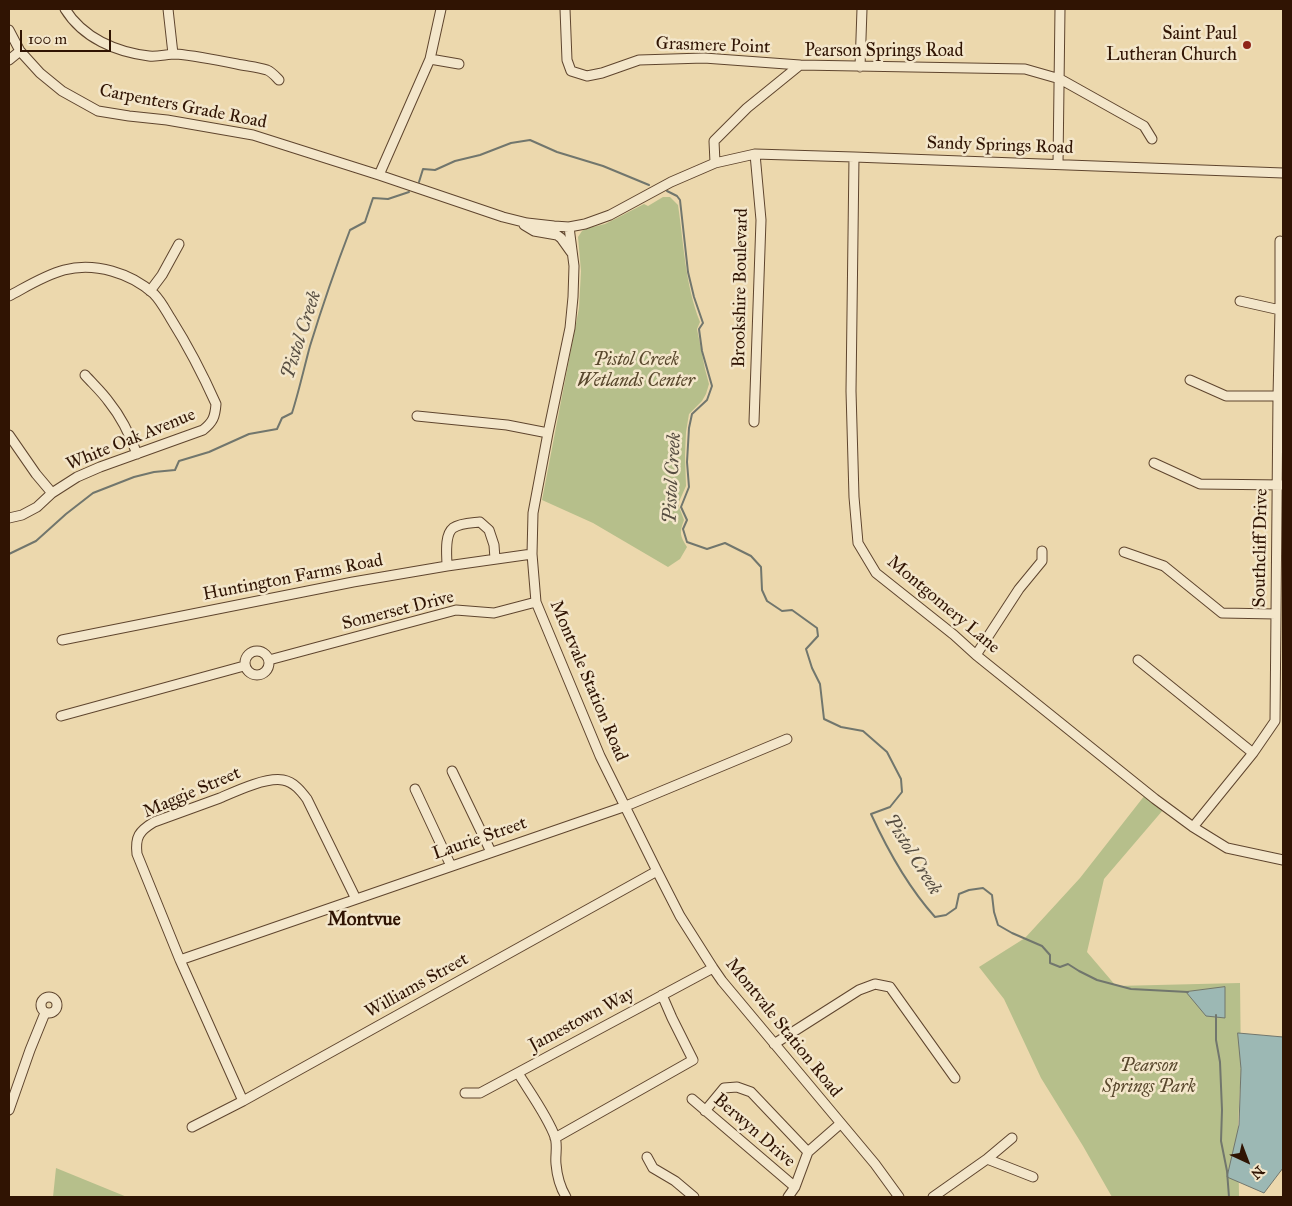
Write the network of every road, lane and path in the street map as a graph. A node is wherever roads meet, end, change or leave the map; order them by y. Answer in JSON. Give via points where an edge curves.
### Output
{"nodes":[{"id":1,"x":65,"y":9,"type":"edge"},
{"id":2,"x":168,"y":9,"type":"edge"},
{"id":3,"x":441,"y":9,"type":"edge"},
{"id":4,"x":565,"y":9,"type":"edge"},
{"id":5,"x":862,"y":9,"type":"edge"},
{"id":6,"x":1060,"y":9,"type":"edge"},
{"id":7,"x":9,"y":30,"type":"edge"},
{"id":8,"x":20,"y":50,"type":"junction"},
{"id":9,"x":173,"y":54,"type":"junction"},
{"id":10,"x":430,"y":59,"type":"junction"},
{"id":11,"x":9,"y":60,"type":"edge"},
{"id":12,"x":458,"y":64,"type":"dead end"},
{"id":13,"x":800,"y":65,"type":"junction"},
{"id":14,"x":860,"y":67,"type":"junction"},
{"id":15,"x":1060,"y":79,"type":"junction"},
{"id":16,"x":279,"y":80,"type":"dead end"},
{"id":17,"x":1152,"y":139,"type":"dead end"},
{"id":18,"x":755,"y":154,"type":"junction"},
{"id":19,"x":854,"y":157,"type":"junction"},
{"id":20,"x":715,"y":163,"type":"junction"},
{"id":21,"x":1058,"y":164,"type":"junction"},
{"id":22,"x":1283,"y":173,"type":"edge"},
{"id":23,"x":379,"y":175,"type":"junction"},
{"id":24,"x":517,"y":221,"type":"junction"},
{"id":25,"x":569,"y":227,"type":"junction"},
{"id":26,"x":1280,"y":240,"type":"dead end"},
{"id":27,"x":179,"y":244,"type":"dead end"},
{"id":28,"x":572,"y":254,"type":"junction"},
{"id":29,"x":150,"y":291,"type":"junction"},
{"id":30,"x":9,"y":296,"type":"edge"},
{"id":31,"x":1240,"y":301,"type":"dead end"},
{"id":32,"x":1280,"y":310,"type":"junction"},
{"id":33,"x":85,"y":375,"type":"dead end"},
{"id":34,"x":1190,"y":380,"type":"dead end"},
{"id":35,"x":1278,"y":396,"type":"junction"},
{"id":36,"x":417,"y":416,"type":"dead end"},
{"id":37,"x":754,"y":422,"type":"dead end"},
{"id":38,"x":548,"y":432,"type":"junction"},
{"id":39,"x":9,"y":435,"type":"edge"},
{"id":40,"x":137,"y":454,"type":"junction"},
{"id":41,"x":1154,"y":463,"type":"dead end"},
{"id":42,"x":1280,"y":485,"type":"edge"},
{"id":43,"x":52,"y":494,"type":"junction"},
{"id":44,"x":9,"y":518,"type":"edge"},
{"id":45,"x":1042,"y":551,"type":"dead end"},
{"id":46,"x":1124,"y":552,"type":"dead end"},
{"id":47,"x":532,"y":554,"type":"junction"},
{"id":48,"x":496,"y":559,"type":"junction"},
{"id":49,"x":447,"y":566,"type":"junction"},
{"id":50,"x":536,"y":602,"type":"junction"},
{"id":51,"x":1276,"y":614,"type":"junction"},
{"id":52,"x":62,"y":640,"type":"dead end"},
{"id":53,"x":976,"y":655,"type":"junction"},
{"id":54,"x":269,"y":660,"type":"junction"},
{"id":55,"x":1138,"y":660,"type":"dead end"},
{"id":56,"x":244,"y":666,"type":"junction"},
{"id":57,"x":60,"y":716,"type":"dead end"},
{"id":58,"x":787,"y":739,"type":"dead end"},
{"id":59,"x":1254,"y":753,"type":"junction"},
{"id":60,"x":452,"y":771,"type":"dead end"},
{"id":61,"x":415,"y":789,"type":"dead end"},
{"id":62,"x":626,"y":806,"type":"junction"},
{"id":63,"x":1193,"y":827,"type":"junction"},
{"id":64,"x":491,"y":852,"type":"junction"},
{"id":65,"x":1283,"y":860,"type":"edge"},
{"id":66,"x":451,"y":866,"type":"junction"},
{"id":67,"x":657,"y":872,"type":"junction"},
{"id":68,"x":356,"y":899,"type":"junction"},
{"id":69,"x":180,"y":960,"type":"junction"},
{"id":70,"x":713,"y":968,"type":"junction"},
{"id":71,"x":662,"y":995,"type":"junction"},
{"id":72,"x":45,"y":1013,"type":"dead end"},
{"id":73,"x":774,"y":1044,"type":"junction"},
{"id":74,"x":518,"y":1073,"type":"junction"},
{"id":75,"x":955,"y":1078,"type":"dead end"},
{"id":76,"x":465,"y":1092,"type":"dead end"},
{"id":77,"x":692,"y":1099,"type":"dead end"},
{"id":78,"x":243,"y":1101,"type":"junction"},
{"id":79,"x":9,"y":1110,"type":"edge"},
{"id":80,"x":705,"y":1110,"type":"junction"},
{"id":81,"x":840,"y":1124,"type":"junction"},
{"id":82,"x":192,"y":1127,"type":"dead end"},
{"id":83,"x":555,"y":1138,"type":"junction"},
{"id":84,"x":1012,"y":1138,"type":"dead end"},
{"id":85,"x":808,"y":1152,"type":"junction"},
{"id":86,"x":647,"y":1157,"type":"dead end"},
{"id":87,"x":987,"y":1159,"type":"junction"},
{"id":88,"x":1033,"y":1177,"type":"dead end"},
{"id":89,"x":795,"y":1187,"type":"junction"},
{"id":90,"x":566,"y":1197,"type":"edge"},
{"id":91,"x":694,"y":1197,"type":"edge"},
{"id":92,"x":788,"y":1197,"type":"edge"},
{"id":93,"x":900,"y":1197,"type":"edge"},
{"id":94,"x":933,"y":1197,"type":"edge"}],
"edges":[{"from":1,"to":9,"type":"street","via":[[74,22],[98,41],[149,56]]},
{"from":2,"to":9,"type":"street"},
{"from":3,"to":10,"type":"street"},
{"from":4,"to":13,"type":"street","name":"Grasmere Point","via":[[567,60],[571,71],[587,76],[639,60],[704,58]]},
{"from":5,"to":14,"type":"street"},
{"from":6,"to":15,"type":"street"},
{"from":7,"to":8,"type":"street","name":"Carpenters Grade Road"},
{"from":8,"to":11,"type":"street"},
{"from":8,"to":23,"type":"street","name":"Carpenters Grade Road","via":[[62,91],[98,111],[253,135]]},
{"from":9,"to":16,"type":"street","via":[[264,69]]},
{"from":10,"to":12,"type":"street"},
{"from":10,"to":23,"type":"street"},
{"from":13,"to":14,"type":"street","name":"Pearson Springs Road"},
{"from":13,"to":20,"type":"street","name":"Pearson Springs Road","via":[[747,108],[714,141]]},
{"from":14,"to":15,"type":"street","name":"Pearson Springs Road","via":[[1025,69]]},
{"from":15,"to":17,"type":"street","name":"Pearson Springs Road","via":[[1144,126]]},
{"from":15,"to":21,"type":"street"},
{"from":18,"to":19,"type":"street","name":"Sandy Springs Road"},
{"from":18,"to":20,"type":"street","name":"Sandy Springs Road"},
{"from":18,"to":37,"type":"street","name":"Brookshire Boulevard","via":[[761,220]]},
{"from":19,"to":21,"type":"street","name":"Sandy Springs Road"},
{"from":19,"to":53,"type":"street","name":"Montgomery Lane","via":[[851,391],[858,543],[876,573]]},
{"from":20,"to":25,"type":"street","via":[[671,182],[610,215]]},
{"from":21,"to":22,"type":"street","name":"Sandy Springs Road"},
{"from":23,"to":24,"type":"street"},
{"from":24,"to":25,"type":"street"},
{"from":24,"to":28,"type":"street","via":[[534,231],[556,235]]},
{"from":25,"to":28,"type":"street","name":"Montvale Station Road"},
{"from":26,"to":32,"type":"street","name":"Southcliff Drive"},
{"from":27,"to":29,"type":"street"},
{"from":28,"to":38,"type":"street","name":"Montvale Station Road","via":[[570,328]]},
{"from":29,"to":30,"type":"street","name":"White Oak Avenue","via":[[119,273],[81,268],[41,279]]},
{"from":29,"to":40,"type":"street","name":"White Oak Avenue","via":[[184,340],[216,404],[216,413],[203,430]]},
{"from":31,"to":32,"type":"street"},
{"from":32,"to":35,"type":"street","name":"Southcliff Drive"},
{"from":33,"to":40,"type":"street","via":[[118,413]]},
{"from":34,"to":35,"type":"street","via":[[1226,396]]},
{"from":35,"to":42,"type":"street","name":"Southcliff Drive"},
{"from":36,"to":38,"type":"street"},
{"from":38,"to":47,"type":"street","name":"Montvale Station Road","via":[[533,513]]},
{"from":39,"to":43,"type":"street"},
{"from":40,"to":43,"type":"street","name":"White Oak Avenue","via":[[78,477]]},
{"from":41,"to":42,"type":"street","via":[[1200,484]]},
{"from":42,"to":51,"type":"street","name":"Southcliff Drive"},
{"from":43,"to":44,"type":"street","name":"White Oak Avenue","via":[[37,507]]},
{"from":45,"to":53,"type":"street","via":[[1042,561],[1019,589]]},
{"from":46,"to":51,"type":"street","via":[[1164,566],[1222,613]]},
{"from":47,"to":48,"type":"street","name":"Huntington Farms Road"},
{"from":47,"to":50,"type":"street","name":"Montvale Station Road"},
{"from":48,"to":49,"type":"street","name":"Huntington Farms Road"},
{"from":48,"to":49,"type":"street","via":[[489,530],[480,522],[452,528],[447,536]]},
{"from":49,"to":52,"type":"street","name":"Huntington Farms Road"},
{"from":50,"to":54,"type":"street","name":"Somerset Drive","via":[[494,613],[456,610]]},
{"from":50,"to":62,"type":"street","name":"Montvale Station Road","via":[[600,756]]},
{"from":51,"to":59,"type":"street","name":"Southcliff Drive","via":[[1275,721]]},
{"from":53,"to":63,"type":"street","name":"Montgomery Lane"},
{"from":54,"to":56,"type":"street","via":[[266,654],[254,651],[248,654]]},
{"from":54,"to":56,"type":"street","via":[[269,667],[260,676],[253,676]]},
{"from":55,"to":59,"type":"street"},
{"from":56,"to":57,"type":"street"},
{"from":58,"to":62,"type":"street","name":"Laurie Street"},
{"from":59,"to":63,"type":"street","name":"Southcliff Drive"},
{"from":60,"to":64,"type":"street"},
{"from":61,"to":66,"type":"street"},
{"from":62,"to":64,"type":"street","name":"Laurie Street"},
{"from":62,"to":67,"type":"street","name":"Montvale Station Road"},
{"from":63,"to":65,"type":"street","name":"Montgomery Lane","via":[[1227,848]]},
{"from":64,"to":66,"type":"street","name":"Laurie Street"},
{"from":66,"to":68,"type":"street","name":"Laurie Street"},
{"from":67,"to":70,"type":"street","name":"Montvale Station Road"},
{"from":67,"to":78,"type":"street","name":"Williams Street"},
{"from":68,"to":69,"type":"street","name":"Laurie Street"},
{"from":68,"to":69,"type":"street","name":"Maggie Street","via":[[299,789],[282,780],[252,785],[154,822],[138,836],[137,854]]},
{"from":69,"to":78,"type":"street","name":"Maggie Street"},
{"from":70,"to":71,"type":"street","name":"Jamestown Way"},
{"from":70,"to":73,"type":"street","name":"Montvale Station Road"},
{"from":71,"to":74,"type":"street","name":"Jamestown Way"},
{"from":71,"to":83,"type":"street","via":[[693,1060]]},
{"from":72,"to":79,"type":"street"},
{"from":73,"to":75,"type":"street","via":[[859,990],[875,984],[890,987]]},
{"from":73,"to":81,"type":"street","name":"Montvale Station Road"},
{"from":74,"to":76,"type":"street","name":"Jamestown Way","via":[[480,1093]]},
{"from":74,"to":83,"type":"street"},
{"from":77,"to":80,"type":"street","name":"Berwyn Drive"},
{"from":78,"to":82,"type":"street","name":"Williams Street"},
{"from":80,"to":85,"type":"street","via":[[724,1088],[737,1087],[751,1092]]},
{"from":80,"to":89,"type":"street","name":"Berwyn Drive"},
{"from":81,"to":85,"type":"street"},
{"from":81,"to":93,"type":"street","name":"Montvale Station Road"},
{"from":83,"to":90,"type":"street","via":[[558,1178]]},
{"from":84,"to":87,"type":"street"},
{"from":85,"to":89,"type":"street"},
{"from":86,"to":91,"type":"street","via":[[653,1168]]},
{"from":87,"to":88,"type":"street"},
{"from":87,"to":94,"type":"street"},
{"from":89,"to":92,"type":"street"}]}
